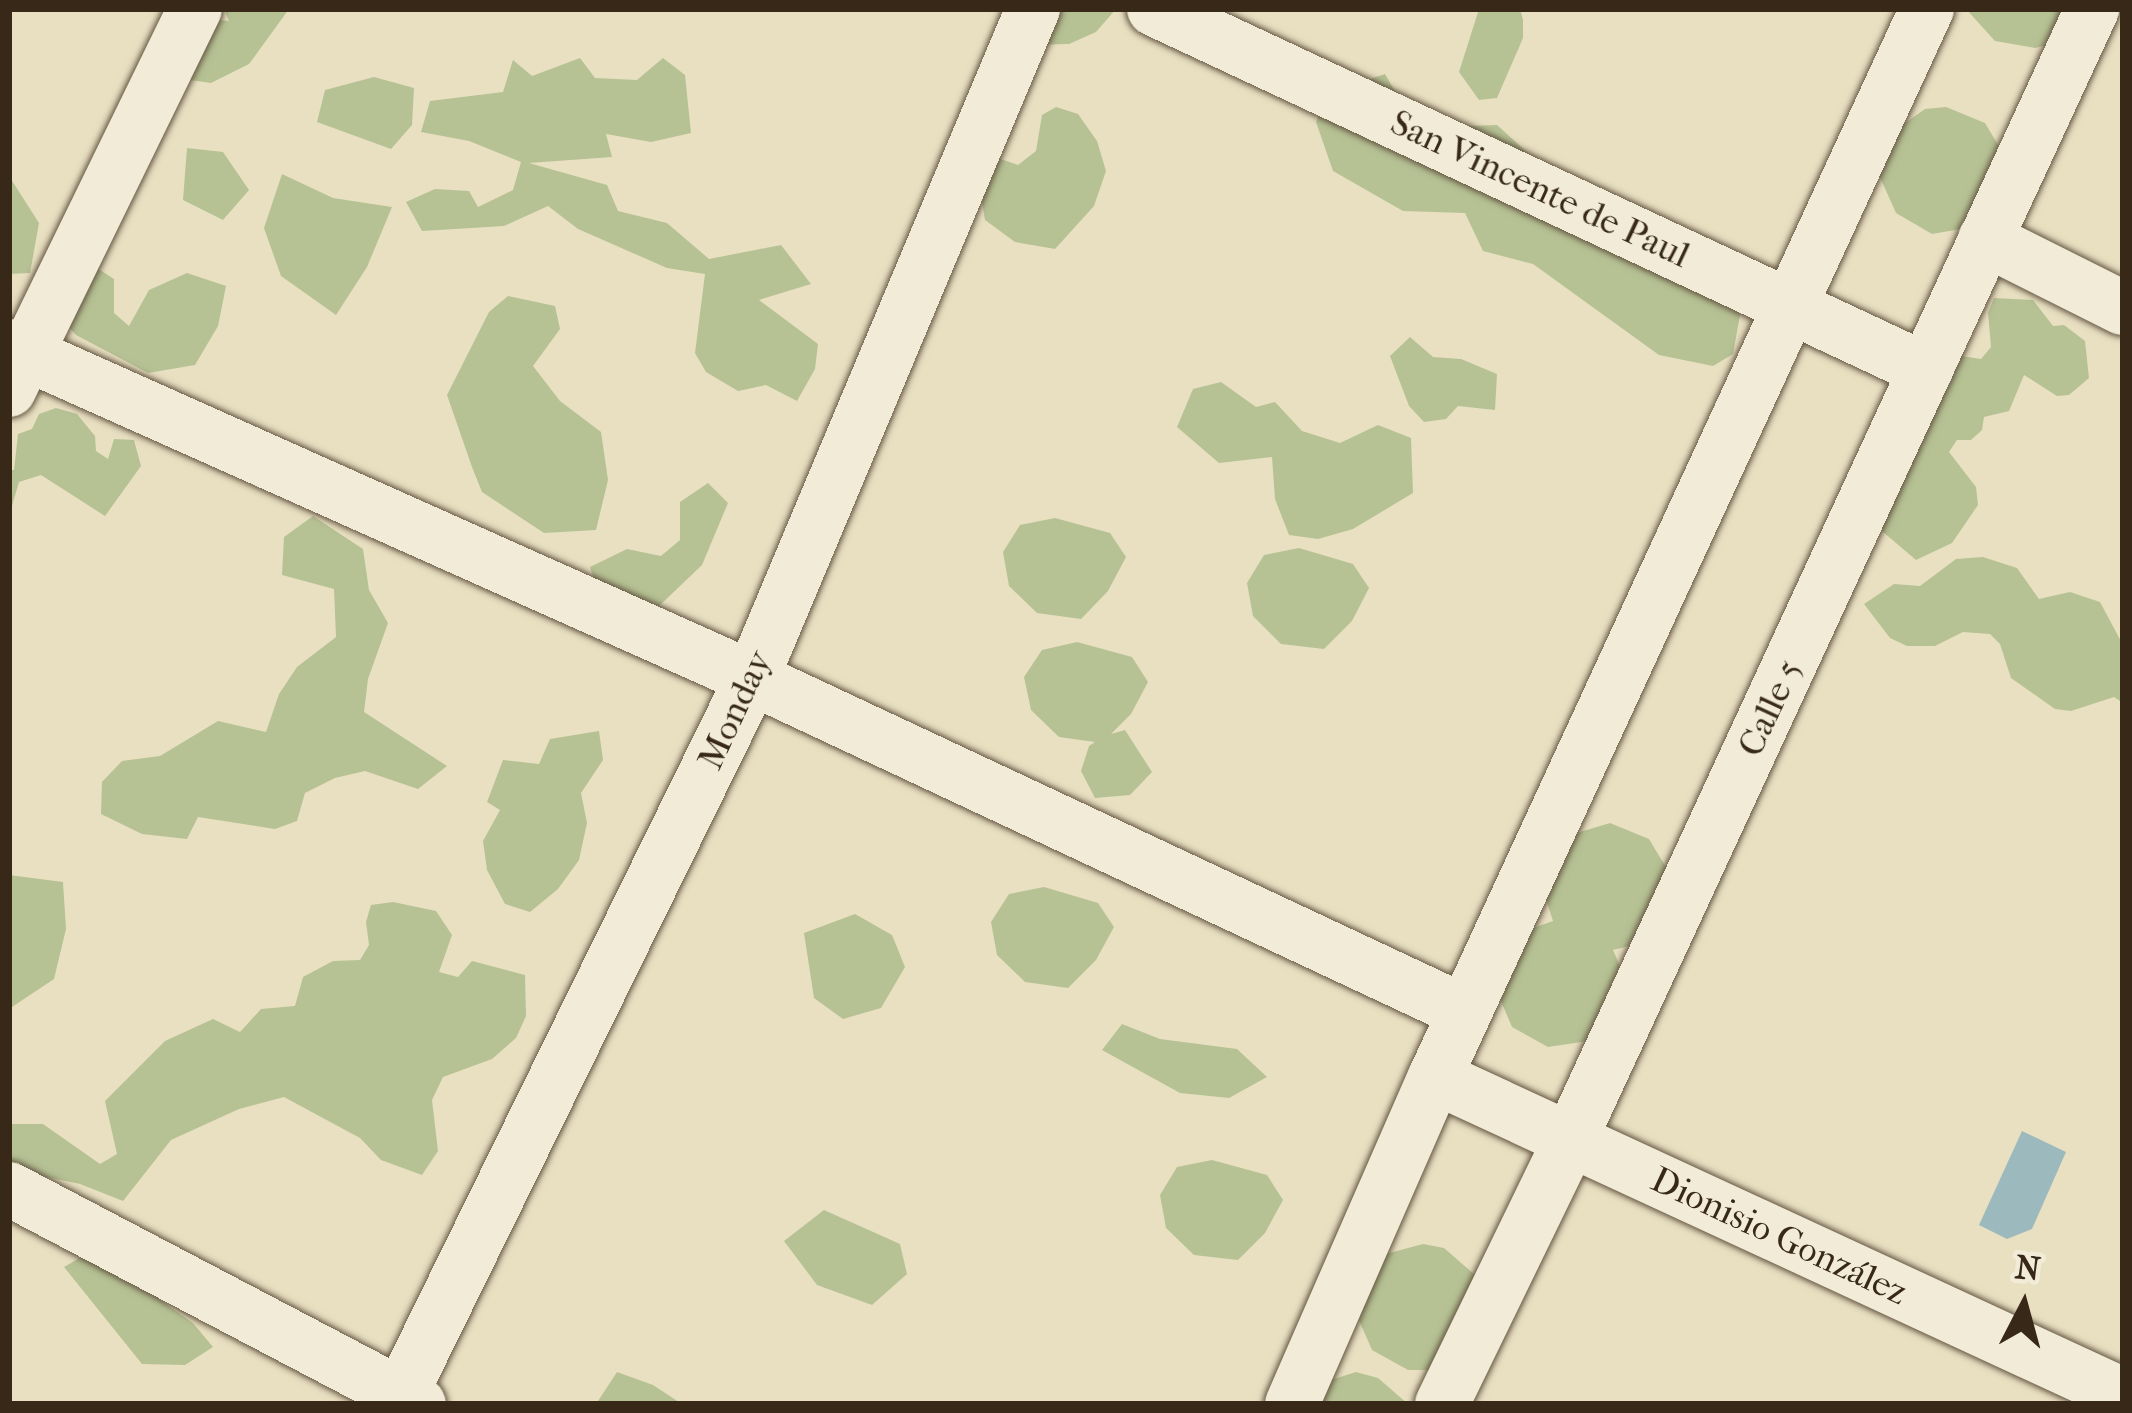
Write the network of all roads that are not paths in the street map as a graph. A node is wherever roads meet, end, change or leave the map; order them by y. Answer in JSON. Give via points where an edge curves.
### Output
{"nodes":[{"id":1,"x":195,"y":9,"type":"edge"},
{"id":2,"x":1033,"y":9,"type":"edge"},
{"id":3,"x":1154,"y":9,"type":"edge"},
{"id":4,"x":1927,"y":9,"type":"edge"},
{"id":5,"x":2092,"y":9,"type":"edge"},
{"id":6,"x":1985,"y":239,"type":"junction"},
{"id":7,"x":1790,"y":306,"type":"junction"},
{"id":8,"x":2123,"y":308,"type":"edge"},
{"id":9,"x":15,"y":363,"type":"edge"},
{"id":10,"x":1926,"y":370,"type":"junction"},
{"id":11,"x":752,"y":678,"type":"junction"},
{"id":12,"x":1465,"y":1012,"type":"junction"},
{"id":13,"x":1435,"y":1077,"type":"junction"},
{"id":14,"x":1570,"y":1140,"type":"junction"},
{"id":15,"x":9,"y":1189,"type":"edge"},
{"id":16,"x":2123,"y":1395,"type":"edge"},
{"id":17,"x":410,"y":1399,"type":"edge"},
{"id":18,"x":1292,"y":1404,"type":"edge"},
{"id":19,"x":1442,"y":1404,"type":"edge"}],
"edges":[{"from":1,"to":9,"type":"street"},
{"from":2,"to":11,"type":"street","name":"Monday"},
{"from":3,"to":7,"type":"street","name":"San Vincente de Paul"},
{"from":4,"to":7,"type":"street"},
{"from":5,"to":6,"type":"street","name":"Calle 5"},
{"from":6,"to":8,"type":"street"},
{"from":6,"to":10,"type":"street","name":"Calle 5"},
{"from":7,"to":10,"type":"street","name":"San Vincente de Paul"},
{"from":7,"to":12,"type":"street"},
{"from":9,"to":11,"type":"street"},
{"from":10,"to":14,"type":"street","name":"Calle 5"},
{"from":11,"to":12,"type":"street"},
{"from":11,"to":17,"type":"street","name":"Monday"},
{"from":12,"to":13,"type":"street"},
{"from":13,"to":14,"type":"street","name":"Dionisio González"},
{"from":13,"to":18,"type":"street"},
{"from":14,"to":16,"type":"street","name":"Dionisio González"},
{"from":14,"to":19,"type":"street","name":"Calle 5"},
{"from":15,"to":17,"type":"street"}]}
